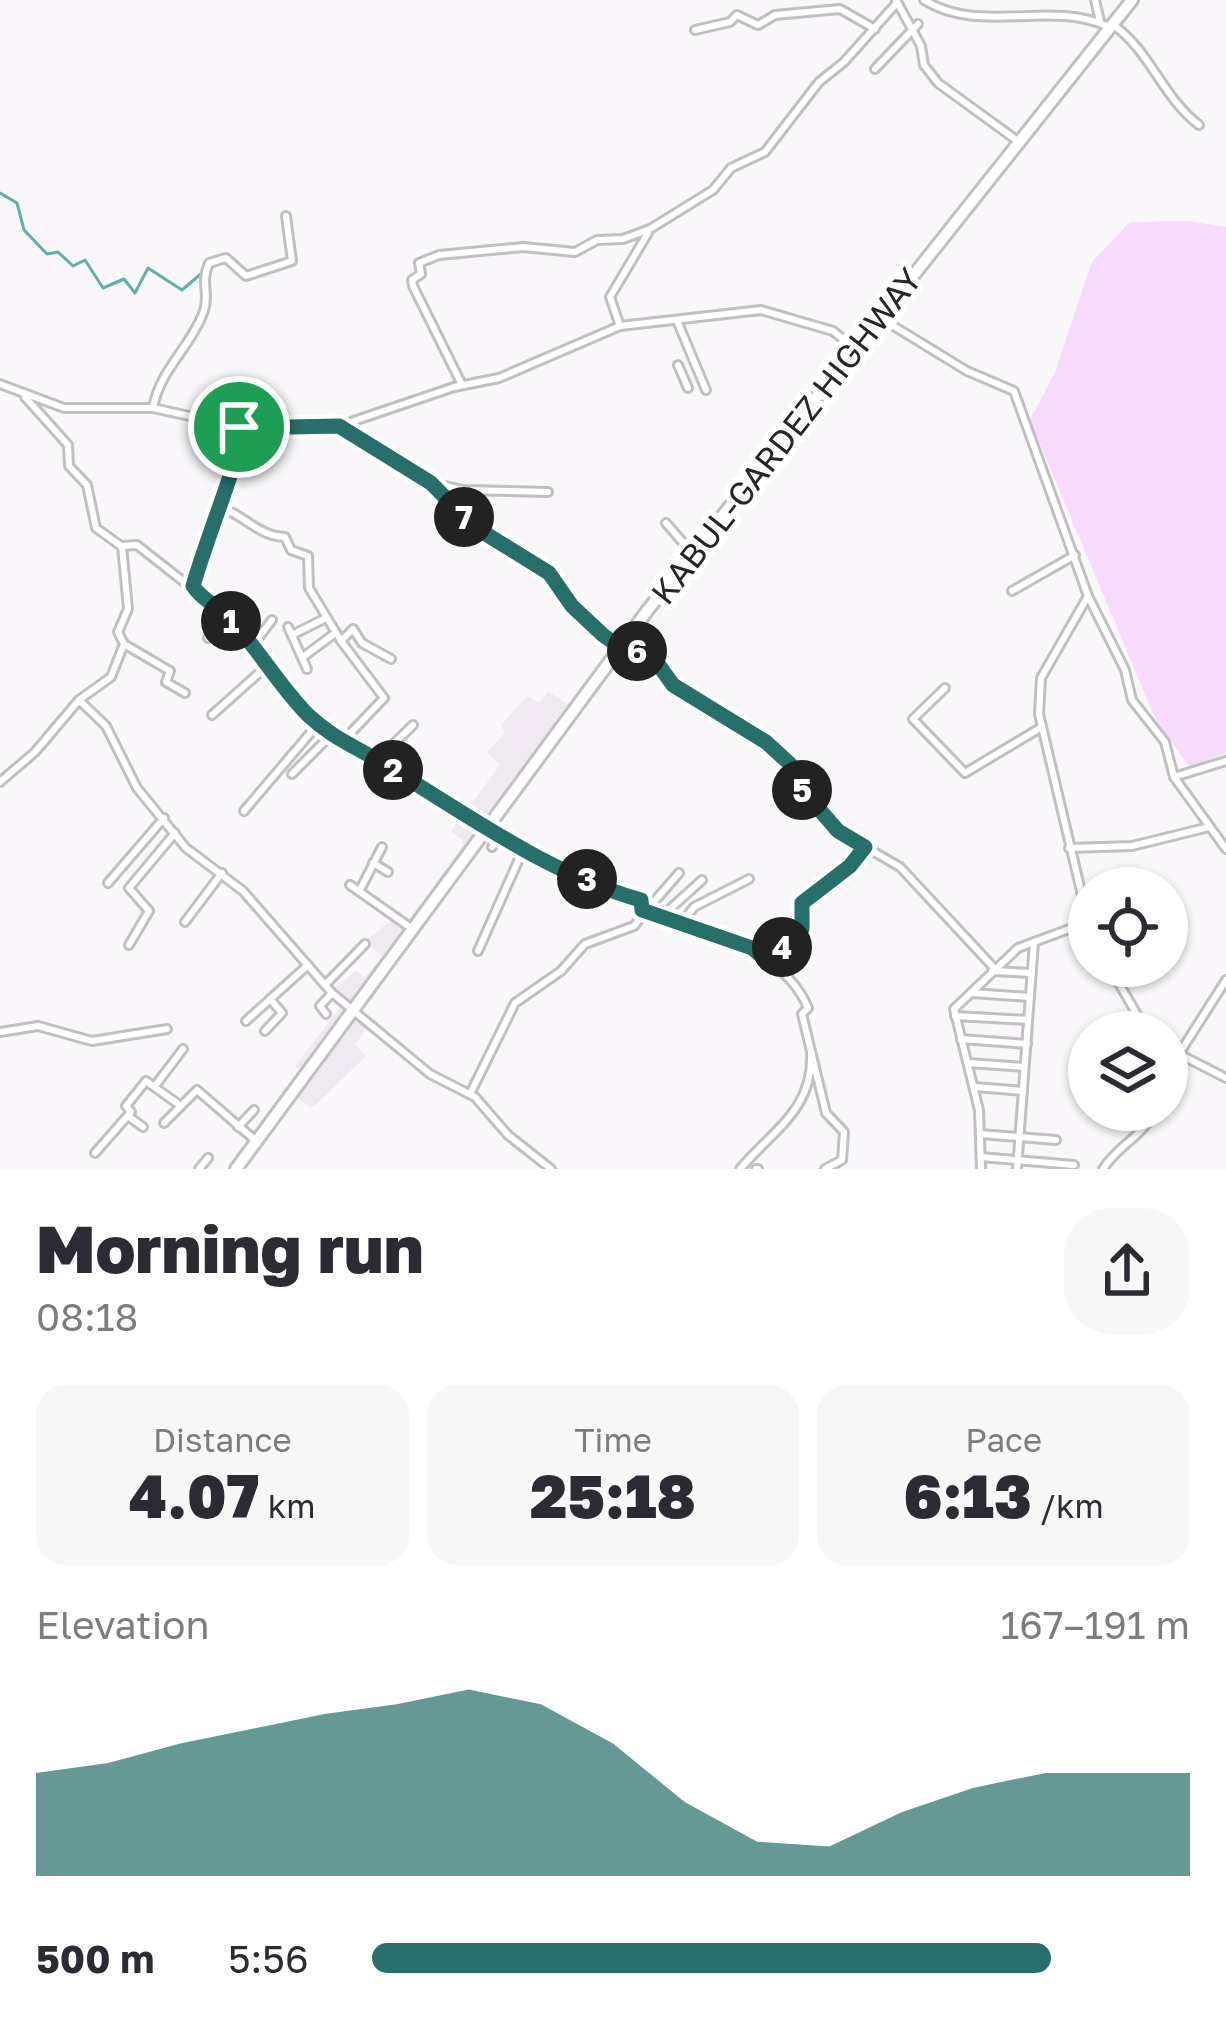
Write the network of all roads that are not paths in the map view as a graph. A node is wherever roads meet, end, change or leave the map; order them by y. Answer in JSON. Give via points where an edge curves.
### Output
{"nodes":[{"id":1,"x":848,"y":0,"type":"edge"},
{"id":2,"x":923,"y":0,"type":"edge"},
{"id":3,"x":1095,"y":0,"type":"edge"},
{"id":4,"x":1132,"y":0,"type":"edge"},
{"id":5,"x":896,"y":1,"type":"edge"},
{"id":6,"x":840,"y":9,"type":"junction"},
{"id":7,"x":918,"y":24,"type":"dead end"},
{"id":8,"x":1109,"y":26,"type":"junction"},
{"id":9,"x":875,"y":29,"type":"junction"},
{"id":10,"x":694,"y":30,"type":"dead end"},
{"id":11,"x":910,"y":31,"type":"junction"},
{"id":12,"x":875,"y":69,"type":"dead end"},
{"id":13,"x":1199,"y":125,"type":"dead end"},
{"id":14,"x":1019,"y":142,"type":"junction"},
{"id":15,"x":286,"y":216,"type":"dead end"},
{"id":16,"x":650,"y":230,"type":"junction"},
{"id":17,"x":502,"y":238,"type":"dead end"},
{"id":18,"x":508,"y":248,"type":"junction"},
{"id":19,"x":880,"y":317,"type":"junction"},
{"id":20,"x":678,"y":323,"type":"junction"},
{"id":21,"x":620,"y":326,"type":"junction"},
{"id":22,"x":855,"y":349,"type":"junction"},
{"id":23,"x":695,"y":366,"type":"junction"},
{"id":24,"x":0,"y":384,"type":"edge"},
{"id":25,"x":462,"y":385,"type":"junction"},
{"id":26,"x":688,"y":388,"type":"dead end"},
{"id":27,"x":706,"y":390,"type":"dead end"},
{"id":28,"x":25,"y":397,"type":"junction"},
{"id":29,"x":153,"y":408,"type":"junction"},
{"id":30,"x":339,"y":426,"type":"junction"},
{"id":31,"x":239,"y":427,"type":"junction"},
{"id":32,"x":431,"y":483,"type":"junction"},
{"id":33,"x":548,"y":492,"type":"dead end"},
{"id":34,"x":216,"y":507,"type":"junction"},
{"id":35,"x":666,"y":524,"type":"dead end"},
{"id":36,"x":122,"y":546,"type":"junction"},
{"id":37,"x":692,"y":553,"type":"junction"},
{"id":38,"x":1075,"y":555,"type":"junction"},
{"id":39,"x":193,"y":586,"type":"junction"},
{"id":40,"x":1012,"y":591,"type":"dead end"},
{"id":41,"x":1088,"y":596,"type":"junction"},
{"id":42,"x":226,"y":615,"type":"junction"},
{"id":43,"x":324,"y":619,"type":"junction"},
{"id":44,"x":272,"y":620,"type":"dead end"},
{"id":45,"x":337,"y":637,"type":"junction"},
{"id":46,"x":208,"y":638,"type":"dead end"},
{"id":47,"x":124,"y":644,"type":"junction"},
{"id":48,"x":252,"y":646,"type":"junction"},
{"id":49,"x":620,"y":647,"type":"junction"},
{"id":50,"x":302,"y":658,"type":"junction"},
{"id":51,"x":391,"y":659,"type":"dead end"},
{"id":52,"x":267,"y":666,"type":"junction"},
{"id":53,"x":308,"y":669,"type":"dead end"},
{"id":54,"x":945,"y":688,"type":"dead end"},
{"id":55,"x":184,"y":694,"type":"dead end"},
{"id":56,"x":79,"y":700,"type":"junction"},
{"id":57,"x":212,"y":715,"type":"dead end"},
{"id":58,"x":319,"y":724,"type":"junction"},
{"id":59,"x":413,"y":725,"type":"dead end"},
{"id":60,"x":1042,"y":728,"type":"junction"},
{"id":61,"x":331,"y":735,"type":"junction"},
{"id":62,"x":340,"y":743,"type":"junction"},
{"id":63,"x":377,"y":760,"type":"junction"},
{"id":64,"x":1226,"y":760,"type":"edge"},
{"id":65,"x":292,"y":774,"type":"dead end"},
{"id":66,"x":1174,"y":777,"type":"junction"},
{"id":67,"x":0,"y":782,"type":"edge"},
{"id":68,"x":244,"y":811,"type":"dead end"},
{"id":69,"x":164,"y":818,"type":"junction"},
{"id":70,"x":486,"y":827,"type":"junction"},
{"id":71,"x":1209,"y":827,"type":"junction"},
{"id":72,"x":502,"y":832,"type":"junction"},
{"id":73,"x":175,"y":833,"type":"junction"},
{"id":74,"x":382,"y":847,"type":"dead end"},
{"id":75,"x":492,"y":847,"type":"dead end"},
{"id":76,"x":865,"y":847,"type":"junction"},
{"id":77,"x":1069,"y":848,"type":"junction"},
{"id":78,"x":1226,"y":849,"type":"edge"},
{"id":79,"x":523,"y":850,"type":"junction"},
{"id":80,"x":374,"y":863,"type":"junction"},
{"id":81,"x":1074,"y":867,"type":"edge"},
{"id":82,"x":388,"y":872,"type":"dead end"},
{"id":83,"x":222,"y":873,"type":"junction"},
{"id":84,"x":679,"y":873,"type":"dead end"},
{"id":85,"x":749,"y":879,"type":"dead end"},
{"id":86,"x":702,"y":880,"type":"dead end"},
{"id":87,"x":108,"y":883,"type":"dead end"},
{"id":88,"x":350,"y":886,"type":"dead end"},
{"id":89,"x":360,"y":890,"type":"junction"},
{"id":90,"x":642,"y":902,"type":"junction"},
{"id":91,"x":646,"y":912,"type":"junction"},
{"id":92,"x":660,"y":918,"type":"junction"},
{"id":93,"x":185,"y":922,"type":"dead end"},
{"id":94,"x":681,"y":924,"type":"junction"},
{"id":95,"x":411,"y":928,"type":"junction"},
{"id":96,"x":1068,"y":930,"type":"edge"},
{"id":97,"x":1034,"y":942,"type":"junction"},
{"id":98,"x":365,"y":944,"type":"dead end"},
{"id":99,"x":129,"y":945,"type":"dead end"},
{"id":100,"x":478,"y":951,"type":"dead end"},
{"id":101,"x":764,"y":958,"type":"junction"},
{"id":102,"x":308,"y":965,"type":"junction"},
{"id":103,"x":993,"y":970,"type":"junction"},
{"id":104,"x":1032,"y":974,"type":"junction"},
{"id":105,"x":1226,"y":980,"type":"edge"},
{"id":106,"x":326,"y":984,"type":"junction"},
{"id":107,"x":332,"y":993,"type":"junction"},
{"id":108,"x":972,"y":993,"type":"junction"},
{"id":109,"x":273,"y":995,"type":"junction"},
{"id":110,"x":1030,"y":997,"type":"junction"},
{"id":111,"x":287,"y":1003,"type":"dead end"},
{"id":112,"x":352,"y":1011,"type":"junction"},
{"id":113,"x":326,"y":1014,"type":"dead end"},
{"id":114,"x":955,"y":1016,"type":"junction"},
{"id":115,"x":1028,"y":1020,"type":"junction"},
{"id":116,"x":246,"y":1021,"type":"dead end"},
{"id":117,"x":166,"y":1030,"type":"dead end"},
{"id":118,"x":265,"y":1031,"type":"dead end"},
{"id":119,"x":0,"y":1032,"type":"edge"},
{"id":120,"x":811,"y":1036,"type":"junction"},
{"id":121,"x":961,"y":1040,"type":"junction"},
{"id":122,"x":1188,"y":1040,"type":"edge"},
{"id":123,"x":1027,"y":1044,"type":"junction"},
{"id":124,"x":183,"y":1049,"type":"dead end"},
{"id":125,"x":1188,"y":1059,"type":"edge"},
{"id":126,"x":968,"y":1063,"type":"junction"},
{"id":127,"x":1025,"y":1067,"type":"junction"},
{"id":128,"x":1226,"y":1078,"type":"edge"},
{"id":129,"x":173,"y":1081,"type":"dead end"},
{"id":130,"x":975,"y":1087,"type":"junction"},
{"id":131,"x":159,"y":1089,"type":"junction"},
{"id":132,"x":1023,"y":1091,"type":"junction"},
{"id":133,"x":470,"y":1094,"type":"junction"},
{"id":134,"x":178,"y":1104,"type":"junction"},
{"id":135,"x":254,"y":1110,"type":"dead end"},
{"id":136,"x":128,"y":1116,"type":"junction"},
{"id":137,"x":164,"y":1123,"type":"dead end"},
{"id":138,"x":143,"y":1126,"type":"dead end"},
{"id":139,"x":238,"y":1127,"type":"junction"},
{"id":140,"x":1145,"y":1131,"type":"edge"},
{"id":141,"x":980,"y":1134,"type":"junction"},
{"id":142,"x":1020,"y":1136,"type":"junction"},
{"id":143,"x":1056,"y":1139,"type":"dead end"},
{"id":144,"x":256,"y":1141,"type":"junction"},
{"id":145,"x":94,"y":1154,"type":"dead end"},
{"id":146,"x":981,"y":1156,"type":"junction"},
{"id":147,"x":1018,"y":1165,"type":"edge"},
{"id":148,"x":1074,"y":1165,"type":"dead end"},
{"id":149,"x":236,"y":1169,"type":"edge"},
{"id":150,"x":550,"y":1169,"type":"edge"},
{"id":151,"x":740,"y":1169,"type":"edge"},
{"id":152,"x":825,"y":1169,"type":"edge"},
{"id":153,"x":981,"y":1169,"type":"edge"},
{"id":154,"x":1103,"y":1169,"type":"edge"}],
"edges":[{"from":1,"to":6,"type":"street"},
{"from":2,"to":8,"type":"street","via":[[967,18],[1039,15]]},
{"from":3,"to":8,"type":"street"},
{"from":4,"to":8,"type":"highway","name":"KABUL-GARDEZ HIGHWAY"},
{"from":5,"to":9,"type":"street"},
{"from":5,"to":11,"type":"street"},
{"from":6,"to":9,"type":"street"},
{"from":6,"to":10,"type":"street","via":[[775,15],[758,25],[737,15]]},
{"from":7,"to":11,"type":"street"},
{"from":8,"to":13,"type":"street","via":[[1129,36]]},
{"from":8,"to":14,"type":"highway","name":"KABUL-GARDEZ HIGHWAY"},
{"from":9,"to":16,"type":"street","via":[[819,82],[765,152]]},
{"from":11,"to":12,"type":"street"},
{"from":11,"to":14,"type":"street","via":[[938,83]]},
{"from":14,"to":19,"type":"highway","name":"KABUL-GARDEZ HIGHWAY"},
{"from":15,"to":29,"type":"street","via":[[292,261],[246,276],[226,258],[209,263],[201,281],[206,305],[159,380]]},
{"from":16,"to":18,"type":"street","via":[[575,252]]},
{"from":16,"to":21,"type":"street","via":[[610,297]]},
{"from":17,"to":18,"type":"street","via":[[512,243]]},
{"from":18,"to":25,"type":"street","via":[[425,258],[416,266],[421,274],[412,280]]},
{"from":19,"to":22,"type":"highway","name":"KABUL-GARDEZ HIGHWAY"},
{"from":19,"to":38,"type":"street","via":[[1014,391]]},
{"from":20,"to":21,"type":"street"},
{"from":20,"to":22,"type":"street","via":[[761,310],[833,331]]},
{"from":20,"to":23,"type":"street"},
{"from":21,"to":25,"type":"street","via":[[499,378]]},
{"from":22,"to":37,"type":"highway","name":"KABUL-GARDEZ HIGHWAY"},
{"from":23,"to":26,"type":"street","via":[[680,369]]},
{"from":23,"to":27,"type":"street"},
{"from":24,"to":28,"type":"street"},
{"from":25,"to":30,"type":"street"},
{"from":28,"to":29,"type":"street","via":[[64,408]]},
{"from":28,"to":36,"type":"street","via":[[68,445],[93,523]]},
{"from":29,"to":31,"type":"street"},
{"from":30,"to":31,"type":"street"},
{"from":30,"to":32,"type":"street"},
{"from":31,"to":34,"type":"street","via":[[235,465]]},
{"from":32,"to":33,"type":"street"},
{"from":32,"to":49,"type":"street","via":[[473,526],[549,573],[577,611]]},
{"from":34,"to":39,"type":"street"},
{"from":34,"to":43,"type":"street","via":[[234,510],[255,530],[285,536],[291,550],[308,556],[308,588]]},
{"from":35,"to":37,"type":"street"},
{"from":36,"to":39,"type":"street","via":[[137,545]]},
{"from":36,"to":47,"type":"street"},
{"from":37,"to":49,"type":"highway","name":"KABUL-GARDEZ HIGHWAY"},
{"from":38,"to":40,"type":"street"},
{"from":38,"to":41,"type":"street"},
{"from":39,"to":42,"type":"street"},
{"from":41,"to":60,"type":"street","via":[[1041,679]]},
{"from":41,"to":66,"type":"street","via":[[1132,700],[1166,742]]},
{"from":42,"to":46,"type":"street"},
{"from":42,"to":48,"type":"street"},
{"from":43,"to":45,"type":"street"},
{"from":43,"to":50,"type":"street","via":[[290,631]]},
{"from":44,"to":48,"type":"street"},
{"from":45,"to":50,"type":"street"},
{"from":45,"to":51,"type":"street","via":[[351,628]]},
{"from":45,"to":62,"type":"street","via":[[384,698]]},
{"from":47,"to":55,"type":"street","via":[[170,671],[166,682]]},
{"from":47,"to":56,"type":"street","via":[[111,677]]},
{"from":48,"to":52,"type":"street"},
{"from":49,"to":70,"type":"highway","name":"KABUL-GARDEZ HIGHWAY"},
{"from":49,"to":76,"type":"street","via":[[650,653],[673,685],[766,742],[838,831]]},
{"from":50,"to":53,"type":"street"},
{"from":52,"to":57,"type":"street"},
{"from":52,"to":58,"type":"street"},
{"from":54,"to":60,"type":"street","via":[[913,718],[965,773]]},
{"from":56,"to":67,"type":"street"},
{"from":56,"to":69,"type":"street","via":[[106,726],[137,788]]},
{"from":58,"to":61,"type":"street"},
{"from":58,"to":68,"type":"street"},
{"from":59,"to":63,"type":"street"},
{"from":60,"to":77,"type":"street"},
{"from":61,"to":62,"type":"street"},
{"from":61,"to":65,"type":"street"},
{"from":62,"to":63,"type":"street"},
{"from":63,"to":70,"type":"street"},
{"from":64,"to":66,"type":"street"},
{"from":66,"to":71,"type":"street"},
{"from":69,"to":73,"type":"street"},
{"from":69,"to":87,"type":"street"},
{"from":70,"to":72,"type":"street"},
{"from":70,"to":95,"type":"highway","name":"KABUL-GARDEZ HIGHWAY"},
{"from":71,"to":77,"type":"street","via":[[1132,846]]},
{"from":71,"to":78,"type":"street"},
{"from":72,"to":75,"type":"street"},
{"from":72,"to":79,"type":"street"},
{"from":73,"to":83,"type":"street"},
{"from":73,"to":99,"type":"street","via":[[129,888],[148,911]]},
{"from":74,"to":80,"type":"street"},
{"from":76,"to":101,"type":"street","via":[[802,903],[802,929]]},
{"from":76,"to":103,"type":"street","via":[[900,867]]},
{"from":77,"to":81,"type":"street"},
{"from":79,"to":90,"type":"street"},
{"from":79,"to":100,"type":"street"},
{"from":80,"to":82,"type":"street"},
{"from":80,"to":89,"type":"street"},
{"from":83,"to":93,"type":"street"},
{"from":83,"to":102,"type":"street"},
{"from":84,"to":90,"type":"street","via":[[653,903]]},
{"from":85,"to":94,"type":"street","via":[[694,907]]},
{"from":86,"to":92,"type":"street"},
{"from":88,"to":89,"type":"street"},
{"from":89,"to":95,"type":"street"},
{"from":90,"to":91,"type":"street"},
{"from":91,"to":92,"type":"street"},
{"from":91,"to":133,"type":"street","via":[[634,926],[585,944],[515,1003]]},
{"from":92,"to":94,"type":"street"},
{"from":94,"to":101,"type":"street"},
{"from":95,"to":112,"type":"highway","name":"KABUL-GARDEZ HIGHWAY"},
{"from":96,"to":97,"type":"street"},
{"from":97,"to":103,"type":"street"},
{"from":97,"to":104,"type":"street"},
{"from":98,"to":106,"type":"street"},
{"from":101,"to":120,"type":"street","via":[[805,1000]]},
{"from":102,"to":106,"type":"street"},
{"from":102,"to":109,"type":"street"},
{"from":103,"to":104,"type":"street"},
{"from":103,"to":108,"type":"street"},
{"from":104,"to":110,"type":"street"},
{"from":105,"to":122,"type":"street"},
{"from":106,"to":107,"type":"street"},
{"from":107,"to":112,"type":"street"},
{"from":107,"to":113,"type":"street","via":[[320,1006]]},
{"from":108,"to":110,"type":"street"},
{"from":108,"to":114,"type":"street"},
{"from":109,"to":111,"type":"street"},
{"from":109,"to":116,"type":"street"},
{"from":109,"to":118,"type":"street","via":[[282,1013]]},
{"from":110,"to":115,"type":"street"},
{"from":112,"to":133,"type":"street","via":[[430,1074]]},
{"from":112,"to":144,"type":"highway","name":"KABUL-GARDEZ HIGHWAY"},
{"from":114,"to":115,"type":"street"},
{"from":114,"to":121,"type":"street"},
{"from":115,"to":123,"type":"street"},
{"from":117,"to":119,"type":"street","via":[[92,1040],[38,1026]]},
{"from":120,"to":151,"type":"street","via":[[812,1083]]},
{"from":120,"to":152,"type":"street","via":[[826,1113],[847,1144],[842,1160]]},
{"from":121,"to":123,"type":"street"},
{"from":121,"to":126,"type":"street"},
{"from":123,"to":127,"type":"street"},
{"from":124,"to":131,"type":"street"},
{"from":125,"to":128,"type":"street"},
{"from":126,"to":127,"type":"street"},
{"from":126,"to":130,"type":"street"},
{"from":127,"to":132,"type":"street"},
{"from":129,"to":131,"type":"street"},
{"from":130,"to":132,"type":"street"},
{"from":130,"to":141,"type":"street"},
{"from":131,"to":134,"type":"street"},
{"from":131,"to":136,"type":"street","via":[[146,1081],[126,1106]]},
{"from":132,"to":142,"type":"street"},
{"from":133,"to":150,"type":"street"},
{"from":134,"to":137,"type":"street"},
{"from":134,"to":139,"type":"street","via":[[196,1090]]},
{"from":135,"to":139,"type":"street"},
{"from":136,"to":138,"type":"street"},
{"from":136,"to":145,"type":"street"},
{"from":139,"to":144,"type":"street"},
{"from":140,"to":154,"type":"street","via":[[1115,1150]]},
{"from":141,"to":142,"type":"street"},
{"from":141,"to":146,"type":"street"},
{"from":142,"to":143,"type":"street"},
{"from":142,"to":147,"type":"street"},
{"from":144,"to":149,"type":"highway","name":"KABUL-GARDEZ HIGHWAY"},
{"from":146,"to":147,"type":"street"},
{"from":146,"to":153,"type":"street"},
{"from":147,"to":148,"type":"street"}]}
